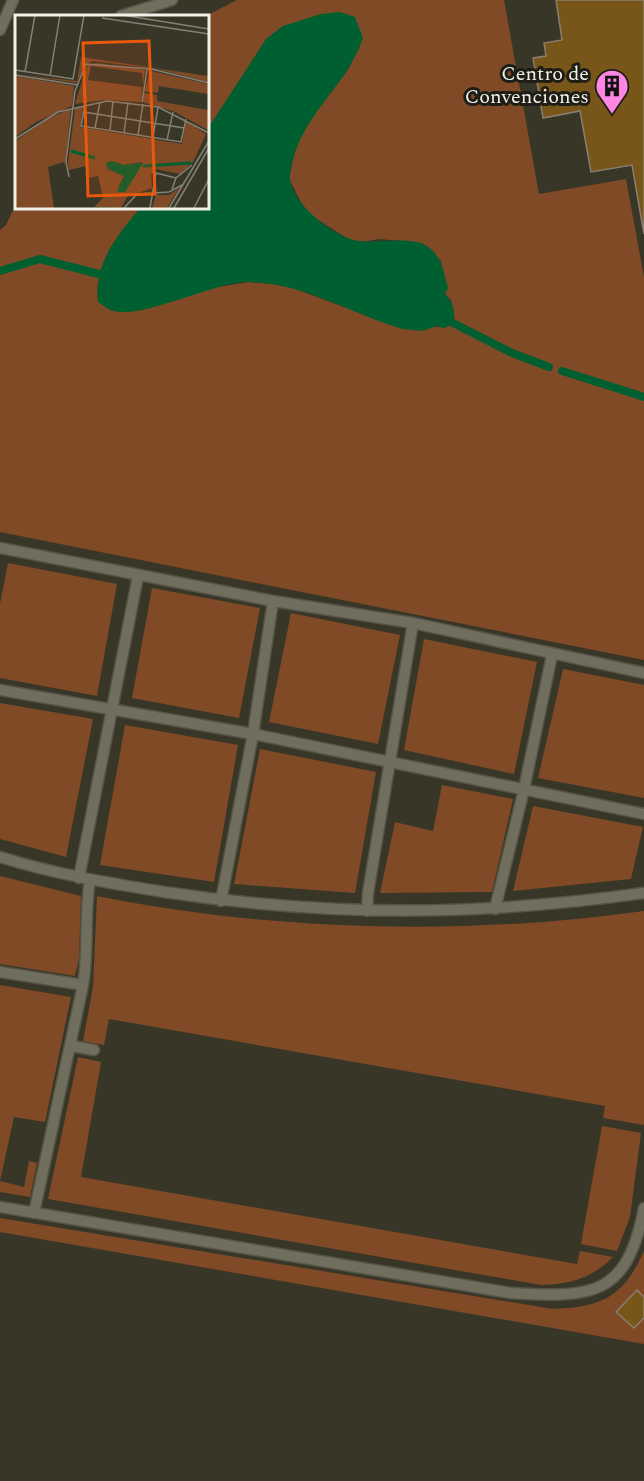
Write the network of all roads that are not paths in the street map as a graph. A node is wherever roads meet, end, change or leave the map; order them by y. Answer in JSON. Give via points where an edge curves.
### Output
{"nodes":[{"id":1,"x":13,"y":0,"type":"edge"},
{"id":2,"x":172,"y":0,"type":"edge"},
{"id":3,"x":124,"y":15,"type":"edge"},
{"id":4,"x":7,"y":18,"type":"edge"},
{"id":5,"x":0,"y":30,"type":"edge"},
{"id":6,"x":0,"y":548,"type":"edge"},
{"id":7,"x":138,"y":576,"type":"junction"},
{"id":8,"x":273,"y":601,"type":"junction"},
{"id":9,"x":413,"y":623,"type":"junction"},
{"id":10,"x":552,"y":655,"type":"junction"},
{"id":11,"x":644,"y":673,"type":"edge"},
{"id":12,"x":0,"y":690,"type":"edge"},
{"id":13,"x":111,"y":709,"type":"junction"},
{"id":14,"x":253,"y":734,"type":"junction"},
{"id":15,"x":391,"y":761,"type":"junction"},
{"id":16,"x":524,"y":789,"type":"junction"},
{"id":17,"x":644,"y":814,"type":"edge"},
{"id":18,"x":0,"y":857,"type":"edge"},
{"id":19,"x":85,"y":879,"type":"junction"},
{"id":20,"x":644,"y":891,"type":"edge"},
{"id":21,"x":221,"y":901,"type":"junction"},
{"id":22,"x":495,"y":909,"type":"junction"},
{"id":23,"x":367,"y":911,"type":"junction"},
{"id":24,"x":0,"y":972,"type":"edge"},
{"id":25,"x":83,"y":985,"type":"junction"},
{"id":26,"x":72,"y":1046,"type":"junction"},
{"id":27,"x":94,"y":1050,"type":"dead end"},
{"id":28,"x":0,"y":1207,"type":"edge"},
{"id":29,"x":644,"y":1208,"type":"edge"},
{"id":30,"x":34,"y":1213,"type":"junction"}],
"edges":[{"from":1,"to":4,"type":"lane"},
{"from":2,"to":3,"type":"lane"},
{"from":4,"to":5,"type":"lane"},
{"from":6,"to":7,"type":"lane"},
{"from":7,"to":8,"type":"lane"},
{"from":7,"to":13,"type":"lane"},
{"from":8,"to":9,"type":"lane"},
{"from":8,"to":14,"type":"lane"},
{"from":9,"to":10,"type":"lane"},
{"from":9,"to":15,"type":"lane"},
{"from":10,"to":11,"type":"lane"},
{"from":10,"to":16,"type":"lane"},
{"from":12,"to":13,"type":"lane"},
{"from":13,"to":14,"type":"lane"},
{"from":13,"to":19,"type":"lane"},
{"from":14,"to":15,"type":"lane"},
{"from":14,"to":21,"type":"lane"},
{"from":15,"to":16,"type":"lane"},
{"from":15,"to":23,"type":"lane"},
{"from":16,"to":17,"type":"lane"},
{"from":16,"to":22,"type":"lane"},
{"from":18,"to":19,"type":"lane"},
{"from":19,"to":21,"type":"lane"},
{"from":19,"to":25,"type":"lane","via":[[87,958]]},
{"from":20,"to":22,"type":"lane"},
{"from":21,"to":23,"type":"lane"},
{"from":22,"to":23,"type":"lane"},
{"from":24,"to":25,"type":"lane"},
{"from":25,"to":26,"type":"lane"},
{"from":26,"to":27,"type":"lane"},
{"from":26,"to":30,"type":"lane"},
{"from":28,"to":30,"type":"lane"},
{"from":29,"to":30,"type":"lane","via":[[636,1245],[617,1276],[579,1294],[560,1295],[512,1293]]}]}
